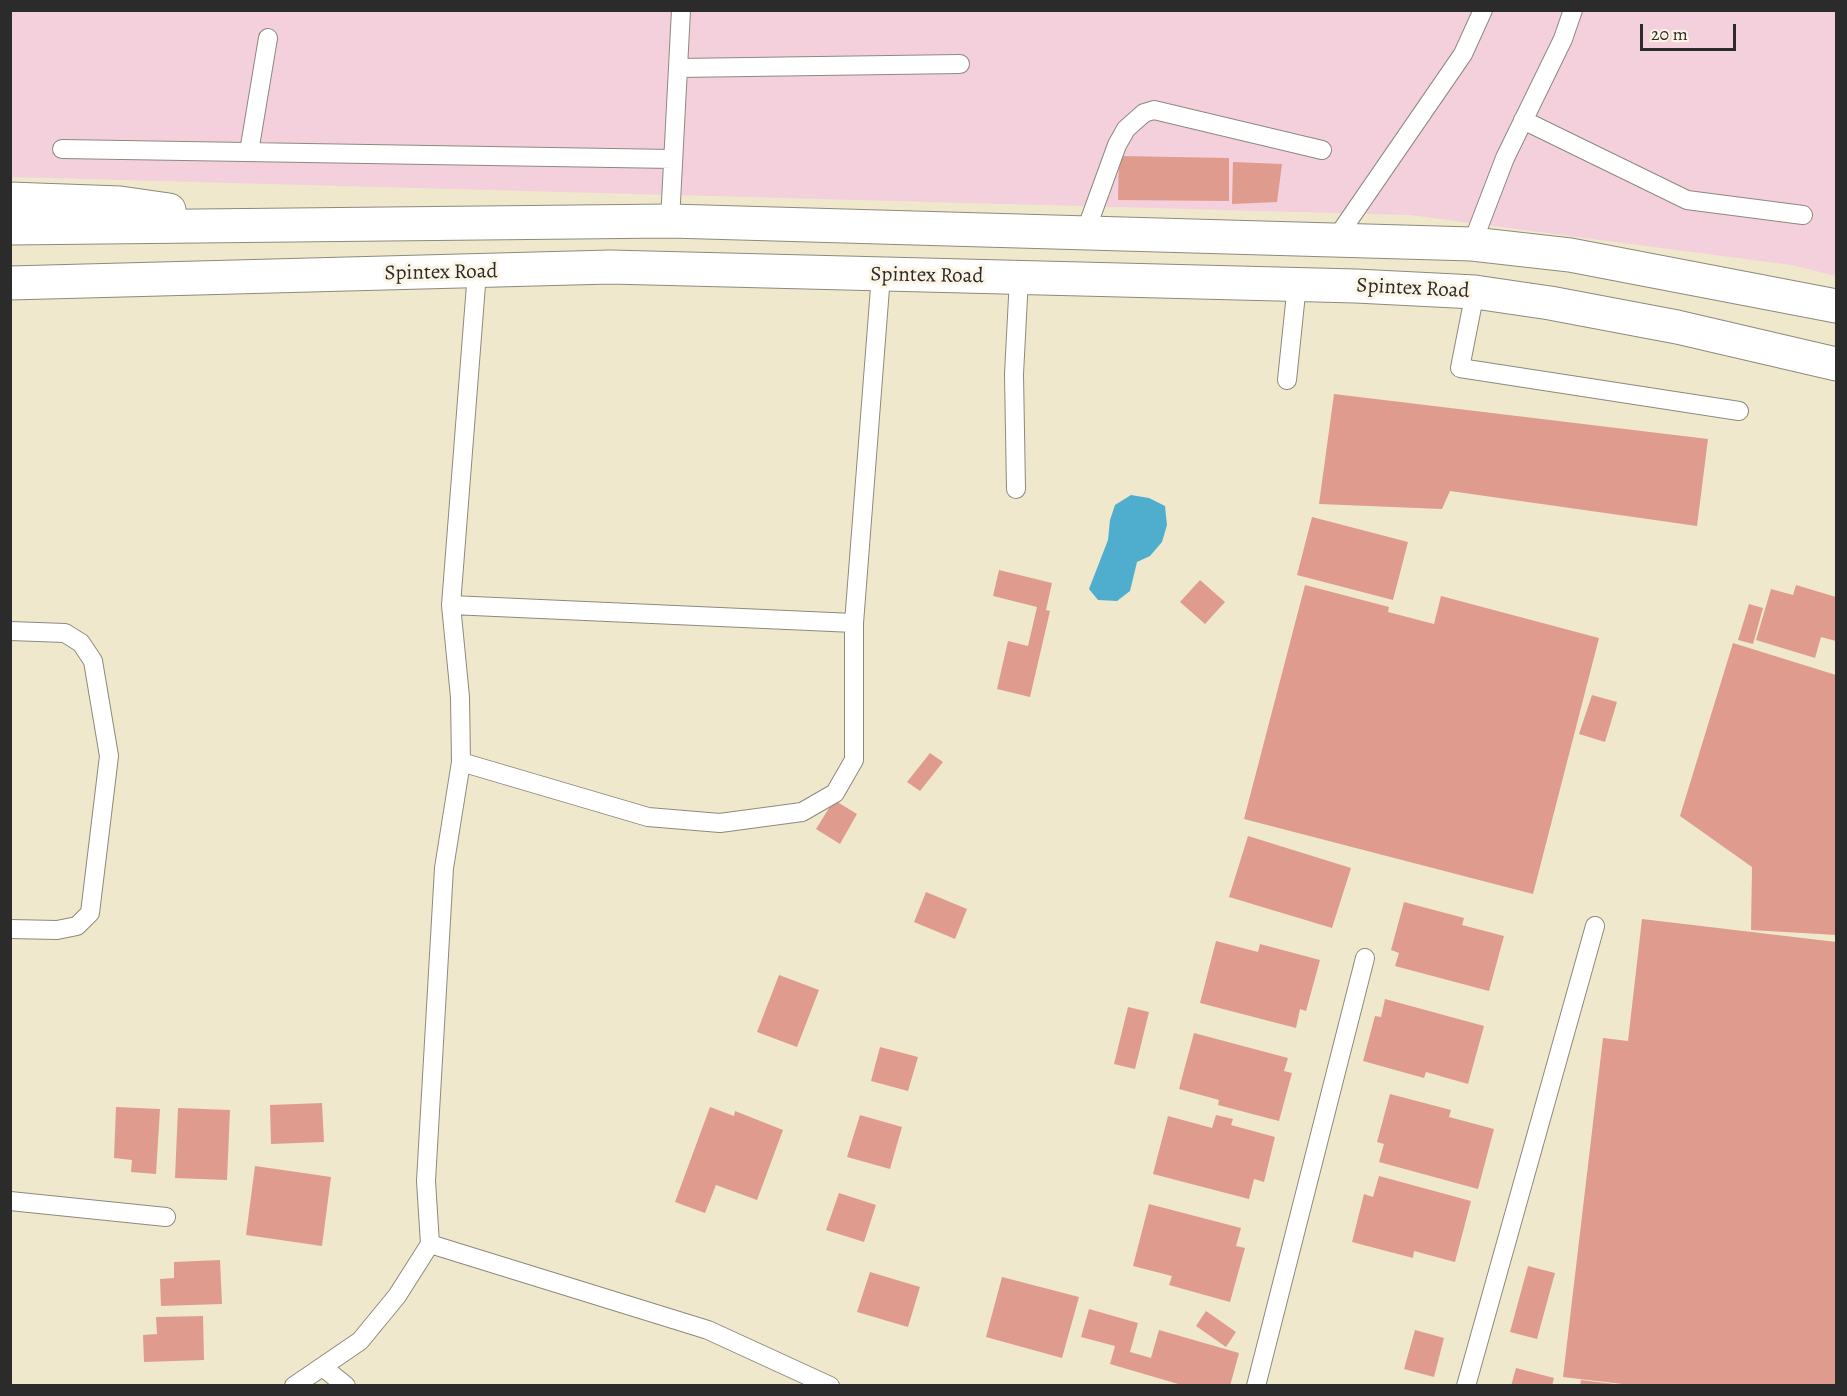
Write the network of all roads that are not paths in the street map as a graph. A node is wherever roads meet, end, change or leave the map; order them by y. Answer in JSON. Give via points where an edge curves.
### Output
{"nodes":[{"id":1,"x":681,"y":10,"type":"edge"},
{"id":2,"x":1483,"y":10,"type":"edge"},
{"id":3,"x":1573,"y":10,"type":"edge"},
{"id":4,"x":268,"y":38,"type":"dead end"},
{"id":5,"x":960,"y":64,"type":"dead end"},
{"id":6,"x":678,"y":68,"type":"junction"},
{"id":7,"x":1523,"y":120,"type":"junction"},
{"id":8,"x":62,"y":149,"type":"dead end"},
{"id":9,"x":1322,"y":150,"type":"dead end"},
{"id":10,"x":249,"y":152,"type":"junction"},
{"id":11,"x":673,"y":159,"type":"junction"},
{"id":12,"x":10,"y":199,"type":"edge"},
{"id":13,"x":1803,"y":215,"type":"dead end"},
{"id":14,"x":670,"y":221,"type":"junction"},
{"id":15,"x":262,"y":225,"type":"junction"},
{"id":16,"x":10,"y":228,"type":"edge"},
{"id":17,"x":1085,"y":233,"type":"junction"},
{"id":18,"x":1335,"y":240,"type":"junction"},
{"id":19,"x":1472,"y":244,"type":"junction"},
{"id":20,"x":477,"y":272,"type":"junction"},
{"id":21,"x":881,"y":275,"type":"junction"},
{"id":22,"x":1019,"y":278,"type":"junction"},
{"id":23,"x":10,"y":283,"type":"edge"},
{"id":24,"x":1297,"y":284,"type":"junction"},
{"id":25,"x":1475,"y":292,"type":"junction"},
{"id":26,"x":1836,"y":306,"type":"edge"},
{"id":27,"x":1836,"y":364,"type":"edge"},
{"id":28,"x":1287,"y":380,"type":"dead end"},
{"id":29,"x":1739,"y":411,"type":"dead end"},
{"id":30,"x":1016,"y":489,"type":"dead end"},
{"id":31,"x":451,"y":605,"type":"junction"},
{"id":32,"x":854,"y":623,"type":"junction"},
{"id":33,"x":10,"y":631,"type":"edge"},
{"id":34,"x":461,"y":762,"type":"junction"},
{"id":35,"x":1595,"y":926,"type":"dead end"},
{"id":36,"x":10,"y":929,"type":"edge"},
{"id":37,"x":1365,"y":958,"type":"dead end"},
{"id":38,"x":10,"y":1201,"type":"edge"},
{"id":39,"x":166,"y":1217,"type":"dead end"},
{"id":40,"x":430,"y":1244,"type":"junction"},
{"id":41,"x":324,"y":1368,"type":"junction"},
{"id":42,"x":294,"y":1386,"type":"edge"},
{"id":43,"x":346,"y":1386,"type":"edge"},
{"id":44,"x":830,"y":1386,"type":"edge"},
{"id":45,"x":1256,"y":1386,"type":"edge"},
{"id":46,"x":1466,"y":1386,"type":"edge"}],
"edges":[{"from":1,"to":6,"type":"lane"},
{"from":2,"to":18,"type":"lane","via":[[1463,54]]},
{"from":3,"to":7,"type":"lane"},
{"from":4,"to":10,"type":"lane"},
{"from":5,"to":6,"type":"lane"},
{"from":6,"to":11,"type":"lane"},
{"from":7,"to":13,"type":"lane","via":[[1687,200]]},
{"from":7,"to":19,"type":"lane"},
{"from":8,"to":10,"type":"lane"},
{"from":9,"to":17,"type":"lane","via":[[1154,110],[1144,113],[1126,129],[1117,145]]},
{"from":10,"to":11,"type":"lane"},
{"from":11,"to":14,"type":"lane"},
{"from":12,"to":15,"type":"main road","via":[[120,203]]},
{"from":14,"to":15,"type":"main road"},
{"from":14,"to":17,"type":"main road"},
{"from":15,"to":16,"type":"main road"},
{"from":17,"to":18,"type":"main road"},
{"from":18,"to":19,"type":"main road"},
{"from":19,"to":26,"type":"main road","via":[[1570,255]]},
{"from":20,"to":21,"type":"main road","name":"Spintex Road","via":[[610,267]]},
{"from":20,"to":23,"type":"main road","name":"Spintex Road"},
{"from":20,"to":31,"type":"lane"},
{"from":21,"to":22,"type":"main road","name":"Spintex Road"},
{"from":21,"to":32,"type":"lane"},
{"from":22,"to":24,"type":"main road","name":"Spintex Road"},
{"from":22,"to":30,"type":"lane","via":[[1014,374]]},
{"from":24,"to":25,"type":"main road","name":"Spintex Road"},
{"from":24,"to":28,"type":"lane"},
{"from":25,"to":27,"type":"main road","name":"Spintex Road","via":[[1677,327]]},
{"from":25,"to":29,"type":"lane","via":[[1460,368]]},
{"from":31,"to":32,"type":"lane"},
{"from":31,"to":34,"type":"lane","via":[[460,697]]},
{"from":32,"to":34,"type":"lane","via":[[854,760],[835,793],[802,812],[720,823],[648,817]]},
{"from":33,"to":36,"type":"lane","via":[[65,633],[81,643],[93,661],[109,756],[90,913],[77,926],[57,930]]},
{"from":34,"to":40,"type":"lane","via":[[443,879],[426,1181]]},
{"from":35,"to":46,"type":"lane"},
{"from":37,"to":45,"type":"lane"},
{"from":38,"to":39,"type":"lane"},
{"from":40,"to":41,"type":"lane","via":[[397,1296],[360,1341]]},
{"from":40,"to":44,"type":"lane","via":[[708,1330]]},
{"from":41,"to":42,"type":"lane"},
{"from":41,"to":43,"type":"lane"}]}
